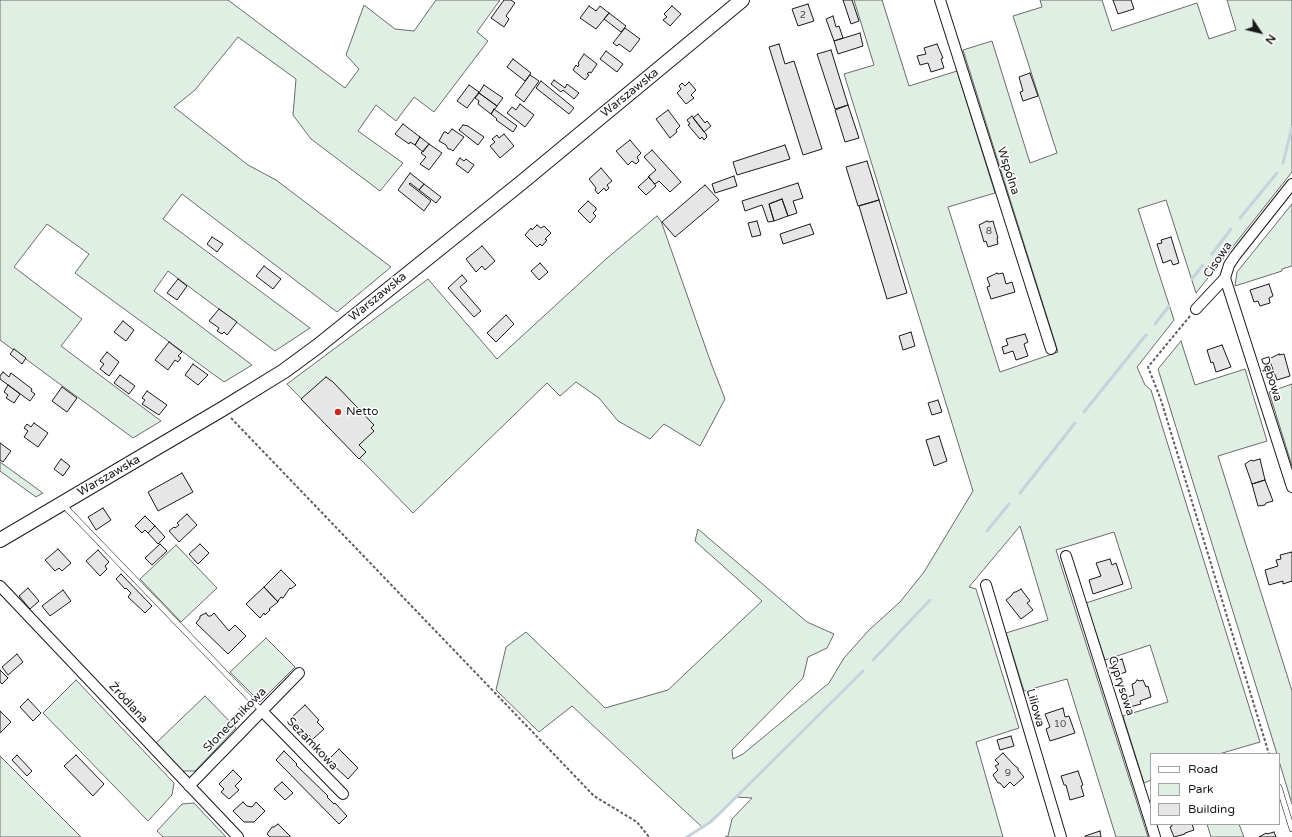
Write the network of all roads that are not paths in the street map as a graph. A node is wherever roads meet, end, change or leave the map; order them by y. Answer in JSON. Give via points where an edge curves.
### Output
{"nodes":[{"id":1,"x":742,"y":0,"type":"edge"},
{"id":2,"x":940,"y":0,"type":"edge"},
{"id":3,"x":1292,"y":184,"type":"edge"},
{"id":4,"x":1225,"y":278,"type":"junction"},
{"id":5,"x":1196,"y":309,"type":"road end"},
{"id":6,"x":1051,"y":349,"type":"dead end"},
{"id":7,"x":1292,"y":487,"type":"edge"},
{"id":8,"x":63,"y":503,"type":"junction"},
{"id":9,"x":0,"y":540,"type":"edge"},
{"id":10,"x":1066,"y":556,"type":"dead end"},
{"id":11,"x":0,"y":586,"type":"edge"},
{"id":12,"x":986,"y":586,"type":"dead end"},
{"id":13,"x":299,"y":673,"type":"dead end"},
{"id":14,"x":262,"y":711,"type":"junction"},
{"id":15,"x":189,"y":786,"type":"junction"},
{"id":16,"x":1280,"y":790,"type":"edge"},
{"id":17,"x":343,"y":794,"type":"dead end"},
{"id":18,"x":1150,"y":821,"type":"edge"},
{"id":19,"x":1151,"y":825,"type":"edge"},
{"id":20,"x":1292,"y":829,"type":"edge"},
{"id":21,"x":238,"y":837,"type":"edge"},
{"id":22,"x":1061,"y":837,"type":"edge"},
{"id":23,"x":1155,"y":837,"type":"edge"}],
"edges":[{"from":1,"to":8,"type":"main road","name":"Warszawska","via":[[318,346],[284,371],[224,408]]},
{"from":2,"to":6,"type":"street","name":"Wspólna"},
{"from":3,"to":4,"type":"street","name":"Cisowa","via":[[1235,256]]},
{"from":4,"to":5,"type":"street","name":"Cisowa"},
{"from":4,"to":7,"type":"street","name":"Dębowa"},
{"from":8,"to":9,"type":"main road","name":"Warszawska"},
{"from":8,"to":14,"type":"lane","via":[[80,524]]},
{"from":10,"to":18,"type":"street","name":"Cyprysowa"},
{"from":11,"to":15,"type":"street","name":"Źródlana"},
{"from":12,"to":22,"type":"street","name":"Liliowa"},
{"from":13,"to":14,"type":"street","name":"Słonecznikowa"},
{"from":14,"to":15,"type":"street","name":"Słonecznikowa"},
{"from":14,"to":17,"type":"street","name":"Sezamkowa"},
{"from":15,"to":21,"type":"street","name":"Źródlana"},
{"from":16,"to":20,"type":"lane"},
{"from":19,"to":23,"type":"street","name":"Cyprysowa"}]}
